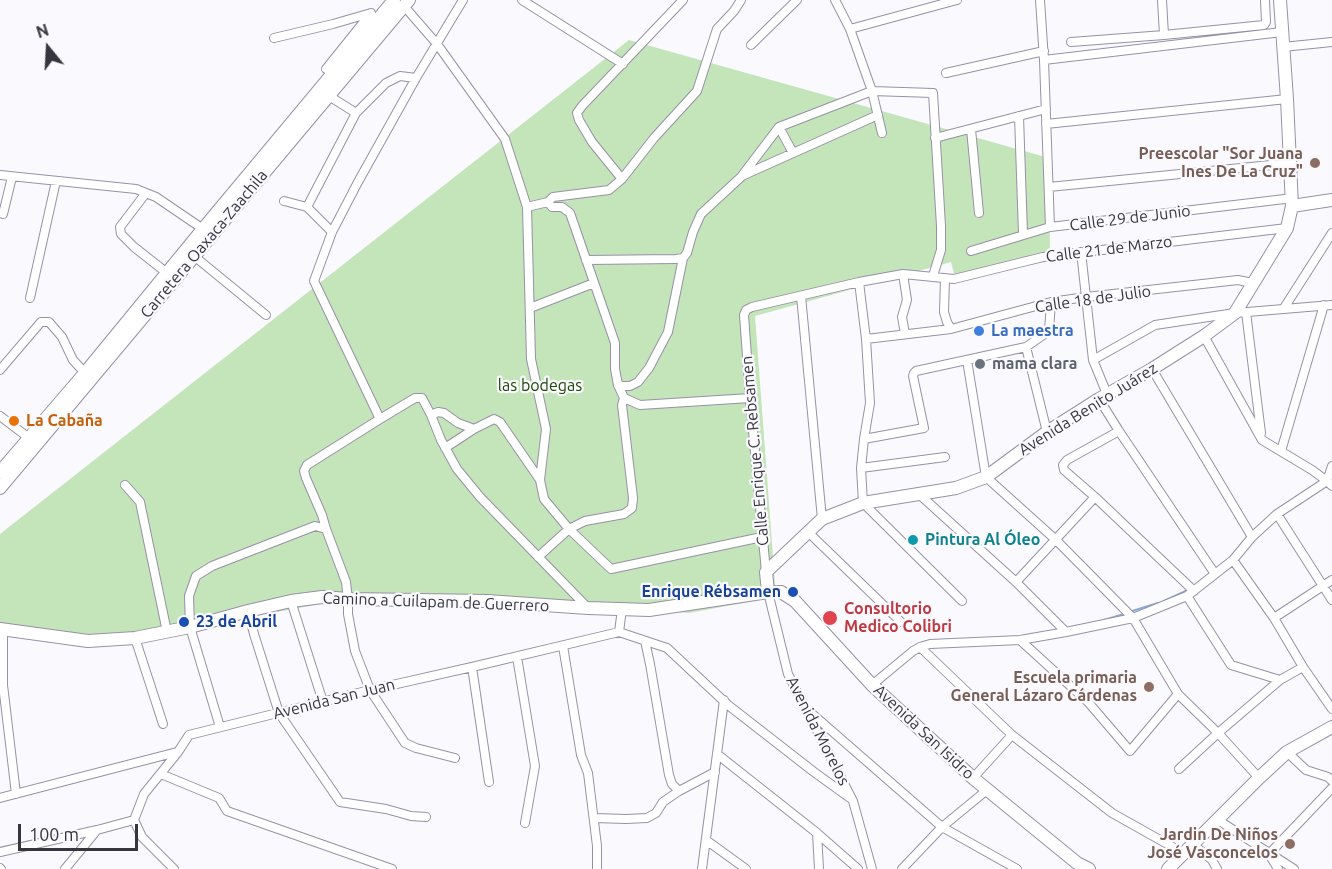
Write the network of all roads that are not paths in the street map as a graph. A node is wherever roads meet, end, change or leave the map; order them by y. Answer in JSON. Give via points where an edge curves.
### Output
{"nodes":[{"id":1,"x":462,"y":0,"type":"edge"},
{"id":2,"x":522,"y":0,"type":"edge"},
{"id":3,"x":683,"y":0,"type":"edge"},
{"id":4,"x":741,"y":0,"type":"edge"},
{"id":5,"x":797,"y":0,"type":"edge"},
{"id":6,"x":835,"y":0,"type":"edge"},
{"id":7,"x":957,"y":0,"type":"edge"},
{"id":8,"x":1040,"y":0,"type":"edge"},
{"id":9,"x":1162,"y":0,"type":"edge"},
{"id":10,"x":1265,"y":0,"type":"edge"},
{"id":11,"x":1280,"y":0,"type":"edge"},
{"id":12,"x":937,"y":3,"type":"edge"},
{"id":13,"x":399,"y":4,"type":"edge"},
{"id":14,"x":371,"y":13,"type":"junction"},
{"id":15,"x":850,"y":29,"type":"junction"},
{"id":16,"x":1282,"y":32,"type":"junction"},
{"id":17,"x":1164,"y":35,"type":"junction"},
{"id":18,"x":274,"y":38,"type":"dead end"},
{"id":19,"x":1071,"y":42,"type":"dead end"},
{"id":20,"x":1332,"y":42,"type":"edge"},
{"id":21,"x":437,"y":44,"type":"junction"},
{"id":22,"x":751,"y":45,"type":"dead end"},
{"id":23,"x":1283,"y":47,"type":"junction"},
{"id":24,"x":1044,"y":56,"type":"junction"},
{"id":25,"x":623,"y":64,"type":"junction"},
{"id":26,"x":326,"y":69,"type":"dead end"},
{"id":27,"x":946,"y":73,"type":"dead end"},
{"id":28,"x":416,"y":78,"type":"junction"},
{"id":29,"x":872,"y":91,"type":"junction"},
{"id":30,"x":329,"y":96,"type":"junction"},
{"id":31,"x":1287,"y":99,"type":"junction"},
{"id":32,"x":1046,"y":110,"type":"junction"},
{"id":33,"x":356,"y":114,"type":"junction"},
{"id":34,"x":878,"y":115,"type":"junction"},
{"id":35,"x":1019,"y":116,"type":"junction"},
{"id":36,"x":1046,"y":124,"type":"junction"},
{"id":37,"x":779,"y":127,"type":"junction"},
{"id":38,"x":971,"y":129,"type":"junction"},
{"id":39,"x":882,"y":133,"type":"dead end"},
{"id":40,"x":935,"y":138,"type":"junction"},
{"id":41,"x":793,"y":153,"type":"junction"},
{"id":42,"x":1291,"y":163,"type":"junction"},
{"id":43,"x":0,"y":175,"type":"edge"},
{"id":44,"x":12,"y":177,"type":"junction"},
{"id":45,"x":741,"y":177,"type":"junction"},
{"id":46,"x":622,"y":179,"type":"junction"},
{"id":47,"x":56,"y":181,"type":"junction"},
{"id":48,"x":1049,"y":187,"type":"junction"},
{"id":49,"x":146,"y":193,"type":"junction"},
{"id":50,"x":1332,"y":200,"type":"edge"},
{"id":51,"x":284,"y":201,"type":"dead end"},
{"id":52,"x":548,"y":202,"type":"junction"},
{"id":53,"x":1292,"y":202,"type":"junction"},
{"id":54,"x":307,"y":207,"type":"junction"},
{"id":55,"x":527,"y":207,"type":"junction"},
{"id":56,"x":979,"y":213,"type":"dead end"},
{"id":57,"x":3,"y":214,"type":"dead end"},
{"id":58,"x":1050,"y":227,"type":"junction"},
{"id":59,"x":1287,"y":228,"type":"junction"},
{"id":60,"x":203,"y":229,"type":"junction"},
{"id":61,"x":332,"y":232,"type":"junction"},
{"id":62,"x":1332,"y":233,"type":"edge"},
{"id":63,"x":1023,"y":234,"type":"junction"},
{"id":64,"x":971,"y":251,"type":"dead end"},
{"id":65,"x":1081,"y":252,"type":"junction"},
{"id":66,"x":194,"y":256,"type":"junction"},
{"id":67,"x":683,"y":258,"type":"junction"},
{"id":68,"x":586,"y":260,"type":"junction"},
{"id":69,"x":167,"y":273,"type":"junction"},
{"id":70,"x":903,"y":274,"type":"junction"},
{"id":71,"x":933,"y":276,"type":"junction"},
{"id":72,"x":945,"y":278,"type":"junction"},
{"id":73,"x":859,"y":282,"type":"junction"},
{"id":74,"x":594,"y":283,"type":"junction"},
{"id":75,"x":1252,"y":284,"type":"junction"},
{"id":76,"x":801,"y":297,"type":"junction"},
{"id":77,"x":1086,"y":297,"type":"junction"},
{"id":78,"x":30,"y":298,"type":"dead end"},
{"id":79,"x":1051,"y":302,"type":"junction"},
{"id":80,"x":1328,"y":305,"type":"edge"},
{"id":81,"x":530,"y":308,"type":"junction"},
{"id":82,"x":1284,"y":308,"type":"junction"},
{"id":83,"x":746,"y":310,"type":"joint"},
{"id":84,"x":1241,"y":313,"type":"junction"},
{"id":85,"x":266,"y":315,"type":"dead end"},
{"id":86,"x":951,"y":329,"type":"junction"},
{"id":87,"x":905,"y":334,"type":"junction"},
{"id":88,"x":1204,"y":336,"type":"junction"},
{"id":89,"x":866,"y":339,"type":"junction"},
{"id":90,"x":1026,"y":347,"type":"junction"},
{"id":91,"x":968,"y":360,"type":"junction"},
{"id":92,"x":1093,"y":360,"type":"junction"},
{"id":93,"x":1152,"y":369,"type":"junction"},
{"id":94,"x":0,"y":370,"type":"edge"},
{"id":95,"x":85,"y":373,"type":"junction"},
{"id":96,"x":618,"y":385,"type":"junction"},
{"id":97,"x":1103,"y":396,"type":"junction"},
{"id":98,"x":624,"y":398,"type":"junction"},
{"id":99,"x":750,"y":398,"type":"junction"},
{"id":100,"x":431,"y":415,"type":"junction"},
{"id":101,"x":0,"y":416,"type":"edge"},
{"id":102,"x":380,"y":419,"type":"junction"},
{"id":103,"x":474,"y":429,"type":"junction"},
{"id":104,"x":1119,"y":431,"type":"junction"},
{"id":105,"x":1047,"y":432,"type":"junction"},
{"id":106,"x":29,"y":438,"type":"junction"},
{"id":107,"x":864,"y":439,"type":"junction"},
{"id":108,"x":1262,"y":440,"type":"junction"},
{"id":109,"x":446,"y":448,"type":"junction"},
{"id":110,"x":1281,"y":451,"type":"junction"},
{"id":111,"x":945,"y":457,"type":"dead end"},
{"id":112,"x":1332,"y":466,"type":"edge"},
{"id":113,"x":861,"y":468,"type":"junction"},
{"id":114,"x":0,"y":472,"type":"edge"},
{"id":115,"x":986,"y":477,"type":"junction"},
{"id":116,"x":540,"y":480,"type":"junction"},
{"id":117,"x":1331,"y":484,"type":"edge"},
{"id":118,"x":125,"y":485,"type":"dead end"},
{"id":119,"x":0,"y":488,"type":"edge"},
{"id":120,"x":920,"y":495,"type":"junction"},
{"id":121,"x":1095,"y":497,"type":"junction"},
{"id":122,"x":863,"y":503,"type":"junction"},
{"id":123,"x":1277,"y":514,"type":"junction"},
{"id":124,"x":822,"y":519,"type":"junction"},
{"id":125,"x":326,"y":529,"type":"junction"},
{"id":126,"x":569,"y":529,"type":"junction"},
{"id":127,"x":808,"y":532,"type":"junction"},
{"id":128,"x":762,"y":537,"type":"junction"},
{"id":129,"x":1252,"y":537,"type":"junction"},
{"id":130,"x":1056,"y":540,"type":"junction"},
{"id":131,"x":538,"y":557,"type":"junction"},
{"id":132,"x":1233,"y":560,"type":"junction"},
{"id":133,"x":766,"y":572,"type":"junction"},
{"id":134,"x":1215,"y":574,"type":"junction"},
{"id":135,"x":1332,"y":580,"type":"edge"},
{"id":136,"x":1016,"y":582,"type":"junction"},
{"id":137,"x":1323,"y":586,"type":"junction"},
{"id":138,"x":768,"y":592,"type":"junction"},
{"id":139,"x":1191,"y":593,"type":"junction"},
{"id":140,"x":348,"y":599,"type":"junction"},
{"id":141,"x":1332,"y":600,"type":"edge"},
{"id":142,"x":291,"y":601,"type":"junction"},
{"id":143,"x":962,"y":601,"type":"dead end"},
{"id":144,"x":588,"y":608,"type":"junction"},
{"id":145,"x":622,"y":609,"type":"junction"},
{"id":146,"x":248,"y":611,"type":"junction"},
{"id":147,"x":1133,"y":618,"type":"junction"},
{"id":148,"x":1274,"y":618,"type":"junction"},
{"id":149,"x":901,"y":622,"type":"dead end"},
{"id":150,"x":190,"y":627,"type":"junction"},
{"id":151,"x":2,"y":629,"type":"edge"},
{"id":152,"x":167,"y":632,"type":"junction"},
{"id":153,"x":619,"y":632,"type":"junction"},
{"id":154,"x":1066,"y":632,"type":"junction"},
{"id":155,"x":135,"y":638,"type":"junction"},
{"id":156,"x":1020,"y":640,"type":"junction"},
{"id":157,"x":645,"y":641,"type":"junction"},
{"id":158,"x":563,"y":646,"type":"junction"},
{"id":159,"x":920,"y":647,"type":"junction"},
{"id":160,"x":517,"y":657,"type":"junction"},
{"id":161,"x":472,"y":667,"type":"junction"},
{"id":162,"x":1303,"y":667,"type":"junction"},
{"id":163,"x":1280,"y":680,"type":"junction"},
{"id":164,"x":2,"y":685,"type":"edge"},
{"id":165,"x":872,"y":685,"type":"junction"},
{"id":166,"x":370,"y":690,"type":"junction"},
{"id":167,"x":1178,"y":694,"type":"junction"},
{"id":168,"x":724,"y":700,"type":"junction"},
{"id":169,"x":323,"y":702,"type":"junction"},
{"id":170,"x":806,"y":708,"type":"junction"},
{"id":171,"x":1332,"y":709,"type":"edge"},
{"id":172,"x":279,"y":713,"type":"junction"},
{"id":173,"x":163,"y":724,"type":"dead end"},
{"id":174,"x":220,"y":727,"type":"junction"},
{"id":175,"x":1332,"y":727,"type":"edge"},
{"id":176,"x":1218,"y":733,"type":"junction"},
{"id":177,"x":1012,"y":735,"type":"junction"},
{"id":178,"x":178,"y":752,"type":"junction"},
{"id":179,"x":1287,"y":752,"type":"junction"},
{"id":180,"x":717,"y":754,"type":"junction"},
{"id":181,"x":455,"y":758,"type":"dead end"},
{"id":182,"x":1179,"y":769,"type":"dead end"},
{"id":183,"x":715,"y":772,"type":"junction"},
{"id":184,"x":160,"y":774,"type":"junction"},
{"id":185,"x":973,"y":778,"type":"junction"},
{"id":186,"x":1259,"y":778,"type":"junction"},
{"id":187,"x":489,"y":782,"type":"dead end"},
{"id":188,"x":1332,"y":782,"type":"edge"},
{"id":189,"x":1332,"y":788,"type":"edge"},
{"id":190,"x":987,"y":790,"type":"junction"},
{"id":191,"x":679,"y":791,"type":"junction"},
{"id":192,"x":16,"y":794,"type":"junction"},
{"id":193,"x":0,"y":798,"type":"edge"},
{"id":194,"x":853,"y":801,"type":"junction"},
{"id":195,"x":426,"y":817,"type":"dead end"},
{"id":196,"x":595,"y":818,"type":"junction"},
{"id":197,"x":134,"y":820,"type":"junction"},
{"id":198,"x":1218,"y":820,"type":"junction"},
{"id":199,"x":525,"y":823,"type":"dead end"},
{"id":200,"x":942,"y":827,"type":"junction"},
{"id":201,"x":97,"y":830,"type":"junction"},
{"id":202,"x":817,"y":833,"type":"junction"},
{"id":203,"x":706,"y":840,"type":"junction"},
{"id":204,"x":1189,"y":849,"type":"junction"},
{"id":205,"x":0,"y":852,"type":"edge"},
{"id":206,"x":1269,"y":854,"type":"junction"},
{"id":207,"x":874,"y":868,"type":"edge"},
{"id":208,"x":65,"y":869,"type":"edge"},
{"id":209,"x":174,"y":869,"type":"edge"},
{"id":210,"x":392,"y":869,"type":"edge"},
{"id":211,"x":597,"y":869,"type":"edge"},
{"id":212,"x":702,"y":869,"type":"edge"},
{"id":213,"x":746,"y":869,"type":"edge"},
{"id":214,"x":819,"y":869,"type":"edge"},
{"id":215,"x":858,"y":869,"type":"edge"},
{"id":216,"x":902,"y":869,"type":"edge"},
{"id":217,"x":1017,"y":869,"type":"edge"},
{"id":218,"x":1089,"y":869,"type":"edge"},
{"id":219,"x":1168,"y":869,"type":"edge"},
{"id":220,"x":1217,"y":869,"type":"edge"},
{"id":221,"x":1278,"y":869,"type":"edge"},
{"id":222,"x":1294,"y":869,"type":"edge"}],
"edges":[{"from":1,"to":21,"type":"street"},
{"from":2,"to":25,"type":"street"},
{"from":3,"to":25,"type":"street"},
{"from":4,"to":46,"type":"street","via":[[717,29],[697,92]]},
{"from":5,"to":22,"type":"street"},
{"from":6,"to":15,"type":"street"},
{"from":7,"to":12,"type":"street"},
{"from":8,"to":24,"type":"street"},
{"from":9,"to":17,"type":"street"},
{"from":10,"to":17,"type":"street","via":[[1264,25]]},
{"from":11,"to":16,"type":"main road"},
{"from":12,"to":15,"type":"street"},
{"from":13,"to":14,"type":"street"},
{"from":13,"to":21,"type":"street"},
{"from":13,"to":30,"type":"main road","name":"Carretera Oaxaca-Zaachila"},
{"from":13,"to":60,"type":"main road","name":"Carretera Oaxaca-Zaachila"},
{"from":14,"to":18,"type":"street"},
{"from":14,"to":26,"type":"street"},
{"from":15,"to":29,"type":"street"},
{"from":16,"to":23,"type":"main road"},
{"from":16,"to":24,"type":"street"},
{"from":17,"to":19,"type":"street"},
{"from":20,"to":23,"type":"street"},
{"from":21,"to":28,"type":"street"},
{"from":21,"to":55,"type":"street","via":[[505,139]]},
{"from":23,"to":31,"type":"main road"},
{"from":24,"to":27,"type":"street"},
{"from":24,"to":32,"type":"street"},
{"from":25,"to":46,"type":"street","via":[[577,113],[592,142]]},
{"from":28,"to":33,"type":"street","via":[[400,76],[386,83]]},
{"from":28,"to":61,"type":"street"},
{"from":29,"to":34,"type":"street"},
{"from":29,"to":37,"type":"street"},
{"from":29,"to":40,"type":"street","via":[[933,93]]},
{"from":30,"to":33,"type":"street"},
{"from":30,"to":66,"type":"main road","name":"Carretera Oaxaca-Zaachila"},
{"from":31,"to":36,"type":"street"},
{"from":31,"to":42,"type":"main road"},
{"from":32,"to":35,"type":"street"},
{"from":32,"to":36,"type":"street"},
{"from":33,"to":54,"type":"street"},
{"from":34,"to":39,"type":"street"},
{"from":34,"to":41,"type":"street"},
{"from":35,"to":38,"type":"street"},
{"from":35,"to":63,"type":"street"},
{"from":36,"to":48,"type":"street"},
{"from":37,"to":41,"type":"street"},
{"from":37,"to":45,"type":"street"},
{"from":38,"to":40,"type":"street"},
{"from":38,"to":56,"type":"street"},
{"from":40,"to":71,"type":"street","via":[[941,250]]},
{"from":41,"to":45,"type":"street"},
{"from":42,"to":48,"type":"street"},
{"from":42,"to":53,"type":"main road"},
{"from":43,"to":44,"type":"street"},
{"from":44,"to":47,"type":"street"},
{"from":44,"to":57,"type":"street"},
{"from":45,"to":67,"type":"street","via":[[701,214]]},
{"from":46,"to":52,"type":"street","via":[[609,190],[553,197]]},
{"from":47,"to":49,"type":"street"},
{"from":47,"to":78,"type":"street"},
{"from":48,"to":58,"type":"street"},
{"from":49,"to":60,"type":"street"},
{"from":49,"to":69,"type":"street","via":[[120,227],[121,234]]},
{"from":50,"to":53,"type":"main road"},
{"from":51,"to":54,"type":"street"},
{"from":52,"to":55,"type":"street"},
{"from":52,"to":68,"type":"street","via":[[570,213]]},
{"from":53,"to":58,"type":"street","name":"Calle 29 de Junio"},
{"from":53,"to":59,"type":"main road","name":"Avenida Benito Juárez"},
{"from":54,"to":61,"type":"street"},
{"from":55,"to":81,"type":"street"},
{"from":58,"to":63,"type":"street","name":"Calle 29 de Junio"},
{"from":59,"to":65,"type":"street","name":"Calle 21 de Marzo"},
{"from":59,"to":75,"type":"main road","name":"Avenida Benito Juárez"},
{"from":60,"to":69,"type":"main road","name":"Carretera Oaxaca-Zaachila"},
{"from":61,"to":102,"type":"street","via":[[314,281]]},
{"from":62,"to":82,"type":"street"},
{"from":63,"to":64,"type":"street","name":"Calle 29 de Junio"},
{"from":65,"to":72,"type":"street","name":"Calle 21 de Marzo"},
{"from":65,"to":77,"type":"street"},
{"from":66,"to":85,"type":"street"},
{"from":66,"to":119,"type":"main road","name":"Carretera Oaxaca-Zaachila"},
{"from":67,"to":68,"type":"street"},
{"from":67,"to":96,"type":"street","via":[[668,332],[638,382]]},
{"from":68,"to":74,"type":"street"},
{"from":69,"to":95,"type":"main road","name":"Carretera Oaxaca-Zaachila"},
{"from":70,"to":71,"type":"street","name":"Calle 21 de Marzo"},
{"from":70,"to":73,"type":"street","name":"Calle 21 de Marzo"},
{"from":70,"to":87,"type":"street"},
{"from":71,"to":72,"type":"street","name":"Calle 21 de Marzo"},
{"from":72,"to":86,"type":"street","via":[[944,312]]},
{"from":73,"to":76,"type":"street","name":"Calle 21 de Marzo"},
{"from":73,"to":89,"type":"street"},
{"from":74,"to":81,"type":"street"},
{"from":74,"to":96,"type":"street","via":[[615,343]]},
{"from":75,"to":77,"type":"street","name":"Calle 18 de Julio","via":[[1238,280]]},
{"from":75,"to":84,"type":"main road","name":"Avenida Benito Juárez"},
{"from":76,"to":83,"type":"street","name":"Calle 21 de Marzo"},
{"from":76,"to":124,"type":"street"},
{"from":77,"to":79,"type":"street","name":"Calle 18 de Julio"},
{"from":77,"to":92,"type":"street"},
{"from":79,"to":86,"type":"street","name":"Calle 18 de Julio"},
{"from":79,"to":90,"type":"street","via":[[1049,331]]},
{"from":80,"to":82,"type":"street"},
{"from":80,"to":110,"type":"street"},
{"from":81,"to":116,"type":"street","via":[[531,359],[546,429]]},
{"from":82,"to":84,"type":"street"},
{"from":83,"to":99,"type":"street","name":"Calle Enrique C. Rebsamen"},
{"from":84,"to":88,"type":"main road","name":"Avenida Benito Juárez"},
{"from":84,"to":92,"type":"street","via":[[1155,325]]},
{"from":84,"to":108,"type":"street"},
{"from":86,"to":87,"type":"street","name":"Calle 18 de Julio"},
{"from":87,"to":89,"type":"street","name":"Calle 18 de Julio"},
{"from":88,"to":93,"type":"main road","name":"Avenida Benito Juárez"},
{"from":88,"to":108,"type":"street"},
{"from":89,"to":107,"type":"street","via":[[870,403]]},
{"from":90,"to":91,"type":"street"},
{"from":90,"to":105,"type":"street"},
{"from":91,"to":107,"type":"street","via":[[914,373],[924,428]]},
{"from":91,"to":115,"type":"street"},
{"from":92,"to":97,"type":"street"},
{"from":93,"to":97,"type":"main road","name":"Avenida Benito Juárez"},
{"from":93,"to":129,"type":"street"},
{"from":94,"to":95,"type":"street","via":[[41,322],[49,322]]},
{"from":95,"to":106,"type":"main road","name":"Carretera Oaxaca-Zaachila"},
{"from":96,"to":98,"type":"street"},
{"from":97,"to":104,"type":"street"},
{"from":97,"to":105,"type":"main road","name":"Avenida Benito Juárez"},
{"from":98,"to":99,"type":"street","via":[[640,405]]},
{"from":98,"to":126,"type":"street","via":[[632,508],[624,514],[585,521]]},
{"from":99,"to":128,"type":"street","name":"Calle Enrique C. Rebsamen"},
{"from":100,"to":102,"type":"street","via":[[422,398],[415,398]]},
{"from":100,"to":103,"type":"street","via":[[444,413]]},
{"from":100,"to":109,"type":"street"},
{"from":101,"to":106,"type":"street"},
{"from":102,"to":125,"type":"street","via":[[320,456],[304,471]]},
{"from":103,"to":109,"type":"street"},
{"from":103,"to":116,"type":"street","via":[[494,419],[500,422]]},
{"from":104,"to":121,"type":"street","via":[[1063,465],[1064,471]]},
{"from":104,"to":134,"type":"street"},
{"from":105,"to":115,"type":"main road","name":"Avenida Benito Juárez"},
{"from":106,"to":114,"type":"main road","name":"Carretera Oaxaca-Zaachila"},
{"from":107,"to":113,"type":"street"},
{"from":108,"to":110,"type":"street"},
{"from":109,"to":131,"type":"street","via":[[480,497]]},
{"from":110,"to":117,"type":"street"},
{"from":111,"to":113,"type":"street"},
{"from":112,"to":117,"type":"street"},
{"from":113,"to":122,"type":"street"},
{"from":115,"to":120,"type":"main road","name":"Avenida Benito Juárez"},
{"from":115,"to":130,"type":"street"},
{"from":116,"to":126,"type":"street","via":[[544,499]]},
{"from":117,"to":123,"type":"street"},
{"from":118,"to":152,"type":"street","via":[[141,502]]},
{"from":120,"to":122,"type":"main road","name":"Avenida Benito Juárez"},
{"from":120,"to":136,"type":"street"},
{"from":121,"to":130,"type":"street"},
{"from":121,"to":139,"type":"street"},
{"from":122,"to":124,"type":"main road","name":"Avenida Benito Juárez"},
{"from":122,"to":143,"type":"street"},
{"from":123,"to":129,"type":"street"},
{"from":123,"to":137,"type":"street"},
{"from":124,"to":127,"type":"main road","name":"Avenida Benito Juárez"},
{"from":125,"to":140,"type":"street","via":[[346,582]]},
{"from":125,"to":150,"type":"street","via":[[315,526],[212,566],[196,576],[189,596]]},
{"from":126,"to":128,"type":"street","via":[[611,569]]},
{"from":126,"to":131,"type":"street"},
{"from":127,"to":133,"type":"main road","name":"Avenida Benito Juárez"},
{"from":127,"to":149,"type":"street"},
{"from":128,"to":133,"type":"street","name":"Calle Enrique C. Rebsamen"},
{"from":129,"to":132,"type":"street"},
{"from":130,"to":136,"type":"street"},
{"from":130,"to":147,"type":"street"},
{"from":131,"to":144,"type":"street"},
{"from":132,"to":134,"type":"street"},
{"from":132,"to":148,"type":"street"},
{"from":133,"to":138,"type":"main road","name":"Calle Enrique C. Rebsamen"},
{"from":134,"to":139,"type":"street"},
{"from":135,"to":137,"type":"street"},
{"from":136,"to":154,"type":"street"},
{"from":137,"to":141,"type":"street"},
{"from":137,"to":148,"type":"street"},
{"from":138,"to":145,"type":"main road","name":"Camino a Cuilapam de Guerrero","via":[[649,610]]},
{"from":138,"to":165,"type":"main road","name":"Avenida San Isidro","via":[[781,592],[795,601]]},
{"from":138,"to":170,"type":"street","name":"Avenida Morelos","via":[[788,674]]},
{"from":139,"to":147,"type":"street"},
{"from":139,"to":163,"type":"street","via":[[1231,665]]},
{"from":140,"to":142,"type":"main road","name":"Camino a Cuilapam de Guerrero"},
{"from":140,"to":144,"type":"main road","name":"Camino a Cuilapam de Guerrero"},
{"from":140,"to":166,"type":"street","via":[[355,651]]},
{"from":142,"to":146,"type":"main road","name":"Camino a Cuilapam de Guerrero"},
{"from":142,"to":169,"type":"street"},
{"from":144,"to":145,"type":"main road","name":"Camino a Cuilapam de Guerrero"},
{"from":145,"to":153,"type":"street"},
{"from":146,"to":150,"type":"main road","name":"Camino a Cuilapam de Guerrero"},
{"from":146,"to":172,"type":"street"},
{"from":147,"to":154,"type":"street"},
{"from":147,"to":167,"type":"street"},
{"from":148,"to":162,"type":"street"},
{"from":150,"to":152,"type":"main road","name":"Camino a Cuilapam de Guerrero"},
{"from":150,"to":174,"type":"street"},
{"from":151,"to":155,"type":"main road","name":"Camino a Cuilapam de Guerrero","via":[[88,641]]},
{"from":151,"to":164,"type":"street"},
{"from":152,"to":155,"type":"main road","name":"Camino a Cuilapam de Guerrero"},
{"from":153,"to":157,"type":"street"},
{"from":153,"to":158,"type":"street","name":"Avenida San Juan"},
{"from":154,"to":156,"type":"street"},
{"from":155,"to":173,"type":"street"},
{"from":156,"to":159,"type":"street"},
{"from":156,"to":167,"type":"street","via":[[1088,702],[1130,751]]},
{"from":157,"to":168,"type":"street","via":[[667,648]]},
{"from":157,"to":191,"type":"street","via":[[669,775]]},
{"from":158,"to":160,"type":"street","name":"Avenida San Juan"},
{"from":158,"to":196,"type":"street"},
{"from":159,"to":165,"type":"street"},
{"from":159,"to":177,"type":"street"},
{"from":160,"to":161,"type":"street","name":"Avenida San Juan"},
{"from":160,"to":199,"type":"street","via":[[535,765]]},
{"from":161,"to":166,"type":"street","name":"Avenida San Juan"},
{"from":161,"to":187,"type":"street"},
{"from":162,"to":163,"type":"street"},
{"from":162,"to":171,"type":"street"},
{"from":163,"to":176,"type":"street"},
{"from":164,"to":192,"type":"street"},
{"from":165,"to":185,"type":"main road","name":"Avenida San Isidro"},
{"from":166,"to":169,"type":"street","name":"Avenida San Juan"},
{"from":166,"to":181,"type":"street","via":[[405,743]]},
{"from":167,"to":176,"type":"street"},
{"from":168,"to":180,"type":"street"},
{"from":168,"to":194,"type":"street"},
{"from":169,"to":172,"type":"street","name":"Avenida San Juan"},
{"from":170,"to":194,"type":"street","name":"Avenida Morelos"},
{"from":170,"to":200,"type":"street"},
{"from":172,"to":174,"type":"street","name":"Avenida San Juan"},
{"from":172,"to":195,"type":"street","via":[[340,802]]},
{"from":174,"to":178,"type":"street","name":"Avenida San Juan","via":[[189,735]]},
{"from":175,"to":179,"type":"main road"},
{"from":176,"to":182,"type":"street"},
{"from":176,"to":186,"type":"street"},
{"from":177,"to":185,"type":"street"},
{"from":177,"to":204,"type":"street","via":[[1112,813]]},
{"from":178,"to":184,"type":"street","name":"Avenida San Juan"},
{"from":178,"to":192,"type":"street"},
{"from":179,"to":186,"type":"main road"},
{"from":179,"to":188,"type":"street","via":[[1306,770]]},
{"from":180,"to":183,"type":"street"},
{"from":180,"to":202,"type":"street"},
{"from":183,"to":191,"type":"street"},
{"from":183,"to":203,"type":"street"},
{"from":184,"to":197,"type":"street","name":"Avenida San Juan","via":[[144,794]]},
{"from":184,"to":210,"type":"street","via":[[219,798],[227,811]]},
{"from":185,"to":190,"type":"main road","name":"Avenida San Isidro"},
{"from":186,"to":198,"type":"main road"},
{"from":189,"to":206,"type":"street"},
{"from":190,"to":200,"type":"street"},
{"from":190,"to":218,"type":"main road","name":"Avenida San Isidro"},
{"from":191,"to":196,"type":"street","via":[[647,818]]},
{"from":192,"to":193,"type":"street"},
{"from":194,"to":207,"type":"street","name":"Avenida Morelos"},
{"from":196,"to":211,"type":"street"},
{"from":197,"to":201,"type":"street"},
{"from":197,"to":209,"type":"street","via":[[142,837]]},
{"from":198,"to":204,"type":"main road"},
{"from":198,"to":206,"type":"street"},
{"from":200,"to":216,"type":"street"},
{"from":200,"to":217,"type":"street"},
{"from":201,"to":205,"type":"street"},
{"from":201,"to":208,"type":"street"},
{"from":202,"to":214,"type":"street"},
{"from":202,"to":215,"type":"street"},
{"from":203,"to":212,"type":"street"},
{"from":203,"to":213,"type":"street"},
{"from":204,"to":219,"type":"main road"},
{"from":204,"to":220,"type":"street","via":[[1212,860]]},
{"from":206,"to":221,"type":"street"},
{"from":206,"to":222,"type":"street"}]}
